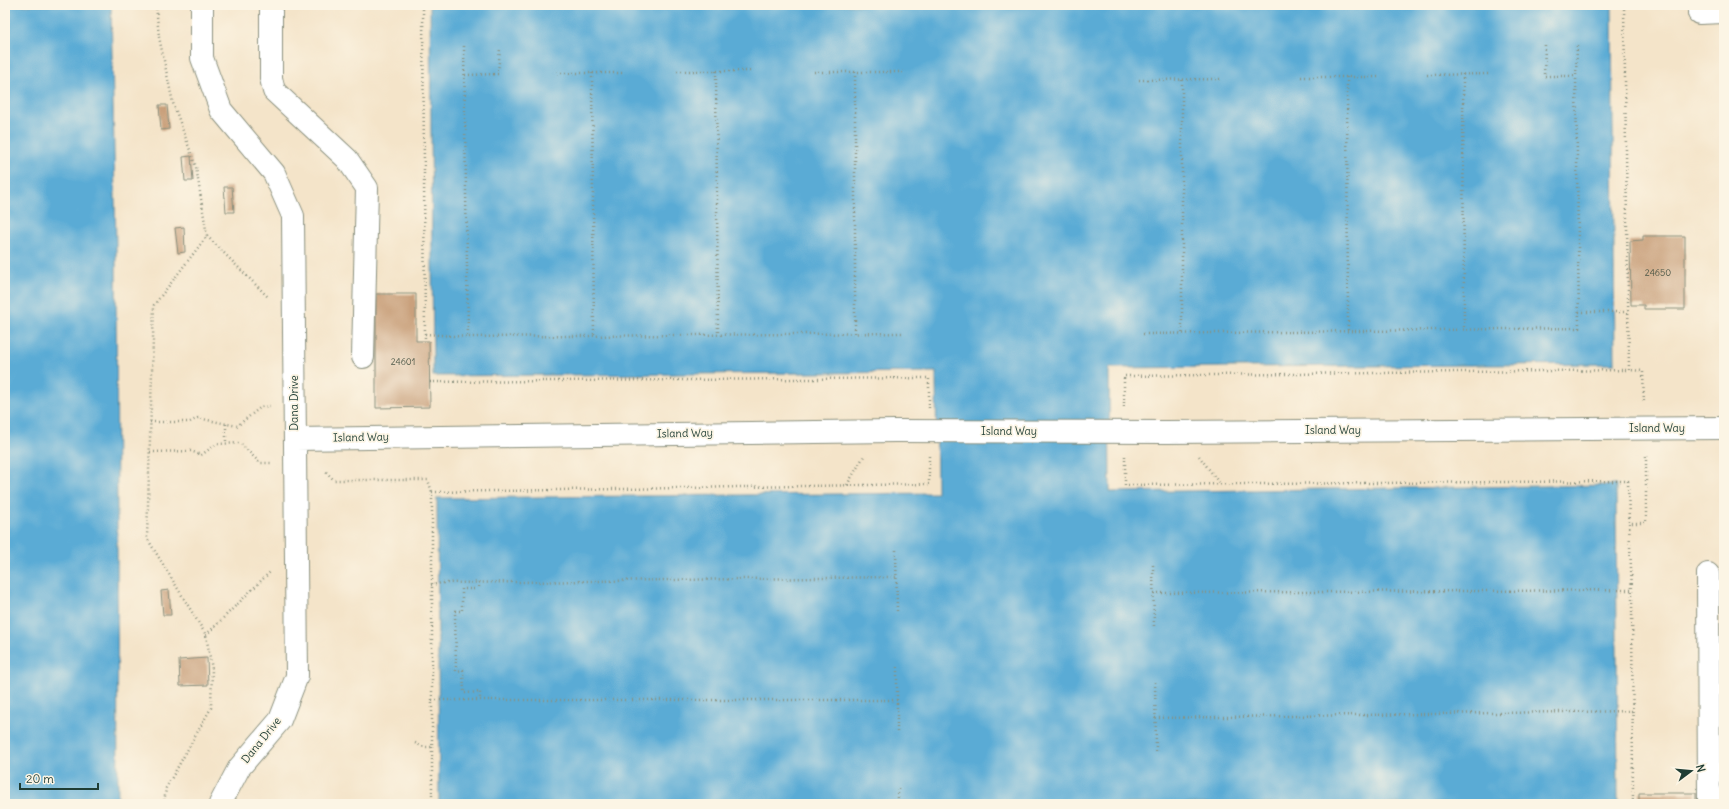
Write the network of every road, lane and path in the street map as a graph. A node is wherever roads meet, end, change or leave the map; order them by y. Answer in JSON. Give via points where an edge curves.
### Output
{"nodes":[{"id":1,"x":156,"y":5,"type":"edge"},
{"id":2,"x":202,"y":5,"type":"edge"},
{"id":3,"x":271,"y":5,"type":"edge"},
{"id":4,"x":423,"y":5,"type":"edge"},
{"id":5,"x":1724,"y":12,"type":"edge"},
{"id":6,"x":1698,"y":13,"type":"dead end"},
{"id":7,"x":1545,"y":45,"type":"dead end"},
{"id":8,"x":1577,"y":45,"type":"dead end"},
{"id":9,"x":464,"y":46,"type":"dead end"},
{"id":10,"x":500,"y":48,"type":"dead end"},
{"id":11,"x":677,"y":71,"type":"dead end"},
{"id":12,"x":716,"y":71,"type":"junction"},
{"id":13,"x":752,"y":72,"type":"dead end"},
{"id":14,"x":814,"y":72,"type":"dead end"},
{"id":15,"x":855,"y":72,"type":"junction"},
{"id":16,"x":903,"y":72,"type":"dead end"},
{"id":17,"x":557,"y":73,"type":"dead end"},
{"id":18,"x":592,"y":73,"type":"junction"},
{"id":19,"x":623,"y":73,"type":"dead end"},
{"id":20,"x":1427,"y":74,"type":"dead end"},
{"id":21,"x":1463,"y":74,"type":"junction"},
{"id":22,"x":1492,"y":74,"type":"dead end"},
{"id":23,"x":465,"y":75,"type":"junction"},
{"id":24,"x":1576,"y":76,"type":"junction"},
{"id":25,"x":1301,"y":77,"type":"dead end"},
{"id":26,"x":1346,"y":77,"type":"junction"},
{"id":27,"x":1379,"y":77,"type":"dead end"},
{"id":28,"x":1221,"y":79,"type":"dead end"},
{"id":29,"x":1139,"y":80,"type":"dead end"},
{"id":30,"x":1182,"y":80,"type":"junction"},
{"id":31,"x":207,"y":236,"type":"junction"},
{"id":32,"x":270,"y":306,"type":"dead end"},
{"id":33,"x":1579,"y":312,"type":"junction"},
{"id":34,"x":1629,"y":312,"type":"dead end"},
{"id":35,"x":1464,"y":329,"type":"junction"},
{"id":36,"x":1348,"y":331,"type":"junction"},
{"id":37,"x":855,"y":333,"type":"junction"},
{"id":38,"x":904,"y":333,"type":"dead end"},
{"id":39,"x":1182,"y":333,"type":"junction"},
{"id":40,"x":425,"y":334,"type":"junction"},
{"id":41,"x":718,"y":334,"type":"junction"},
{"id":42,"x":1143,"y":334,"type":"dead end"},
{"id":43,"x":594,"y":335,"type":"junction"},
{"id":44,"x":468,"y":336,"type":"junction"},
{"id":45,"x":425,"y":340,"type":"dead end"},
{"id":46,"x":363,"y":357,"type":"dead end"},
{"id":47,"x":430,"y":382,"type":"dead end"},
{"id":48,"x":273,"y":405,"type":"dead end"},
{"id":49,"x":929,"y":416,"type":"dead end"},
{"id":50,"x":150,"y":422,"type":"junction"},
{"id":51,"x":226,"y":424,"type":"junction"},
{"id":52,"x":1724,"y":428,"type":"edge"},
{"id":53,"x":295,"y":438,"type":"junction"},
{"id":54,"x":226,"y":444,"type":"junction"},
{"id":55,"x":1194,"y":450,"type":"dead end"},
{"id":56,"x":150,"y":452,"type":"junction"},
{"id":57,"x":866,"y":453,"type":"dead end"},
{"id":58,"x":929,"y":454,"type":"dead end"},
{"id":59,"x":275,"y":463,"type":"dead end"},
{"id":60,"x":326,"y":472,"type":"dead end"},
{"id":61,"x":1220,"y":484,"type":"dead end"},
{"id":62,"x":847,"y":485,"type":"junction"},
{"id":63,"x":432,"y":492,"type":"junction"},
{"id":64,"x":896,"y":550,"type":"dead end"},
{"id":65,"x":1153,"y":564,"type":"dead end"},
{"id":66,"x":275,"y":567,"type":"dead end"},
{"id":67,"x":1708,"y":574,"type":"dead end"},
{"id":68,"x":896,"y":577,"type":"junction"},
{"id":69,"x":479,"y":582,"type":"junction"},
{"id":70,"x":431,"y":585,"type":"junction"},
{"id":71,"x":1632,"y":590,"type":"dead end"},
{"id":72,"x":1154,"y":593,"type":"junction"},
{"id":73,"x":896,"y":611,"type":"dead end"},
{"id":74,"x":1154,"y":628,"type":"dead end"},
{"id":75,"x":206,"y":635,"type":"junction"},
{"id":76,"x":897,"y":667,"type":"dead end"},
{"id":77,"x":1155,"y":682,"type":"dead end"},
{"id":78,"x":480,"y":699,"type":"junction"},
{"id":79,"x":432,"y":700,"type":"junction"},
{"id":80,"x":897,"y":700,"type":"junction"},
{"id":81,"x":1633,"y":711,"type":"dead end"},
{"id":82,"x":1155,"y":718,"type":"junction"},
{"id":83,"x":897,"y":733,"type":"dead end"},
{"id":84,"x":415,"y":743,"type":"dead end"},
{"id":85,"x":432,"y":746,"type":"junction"},
{"id":86,"x":1156,"y":751,"type":"dead end"},
{"id":87,"x":898,"y":789,"type":"dead end"},
{"id":88,"x":164,"y":804,"type":"edge"},
{"id":89,"x":220,"y":804,"type":"edge"},
{"id":90,"x":432,"y":804,"type":"edge"},
{"id":91,"x":898,"y":804,"type":"edge"},
{"id":92,"x":1709,"y":804,"type":"edge"}],
"edges":[{"from":1,"to":31,"type":"path","via":[[158,38],[171,96],[196,166]]},
{"from":2,"to":53,"type":"street","name":"Dana Drive","via":[[202,58],[221,110],[274,173],[293,216]]},
{"from":3,"to":46,"type":"street","via":[[271,78],[274,91],[347,159],[367,188]]},
{"from":4,"to":40,"type":"path"},
{"from":5,"to":6,"type":"street"},
{"from":7,"to":24,"type":"path","via":[[1544,76]]},
{"from":8,"to":24,"type":"path"},
{"from":9,"to":23,"type":"path"},
{"from":10,"to":23,"type":"path","via":[[498,74]]},
{"from":11,"to":12,"type":"path"},
{"from":12,"to":13,"type":"path"},
{"from":12,"to":41,"type":"path"},
{"from":14,"to":15,"type":"path"},
{"from":15,"to":16,"type":"path"},
{"from":15,"to":37,"type":"path"},
{"from":17,"to":18,"type":"path"},
{"from":18,"to":19,"type":"path"},
{"from":18,"to":43,"type":"path"},
{"from":20,"to":21,"type":"path"},
{"from":21,"to":22,"type":"path"},
{"from":21,"to":35,"type":"path"},
{"from":23,"to":44,"type":"path"},
{"from":24,"to":33,"type":"path"},
{"from":25,"to":26,"type":"path"},
{"from":26,"to":27,"type":"path"},
{"from":26,"to":36,"type":"path"},
{"from":28,"to":30,"type":"path"},
{"from":29,"to":30,"type":"path"},
{"from":30,"to":39,"type":"path"},
{"from":31,"to":32,"type":"path","via":[[270,298]]},
{"from":31,"to":50,"type":"path","via":[[154,305]]},
{"from":33,"to":34,"type":"path"},
{"from":33,"to":35,"type":"path","via":[[1579,328]]},
{"from":35,"to":36,"type":"path"},
{"from":36,"to":39,"type":"path"},
{"from":37,"to":38,"type":"path"},
{"from":37,"to":41,"type":"path"},
{"from":39,"to":42,"type":"path"},
{"from":40,"to":44,"type":"path"},
{"from":40,"to":45,"type":"path"},
{"from":41,"to":43,"type":"path"},
{"from":43,"to":44,"type":"path"},
{"from":47,"to":49,"type":"path","via":[[929,378]]},
{"from":48,"to":51,"type":"path","via":[[261,407],[237,426]]},
{"from":50,"to":51,"type":"path","via":[[190,422],[198,418]]},
{"from":50,"to":56,"type":"path"},
{"from":51,"to":54,"type":"path"},
{"from":52,"to":53,"type":"street","name":"Island Way","bridge":true,"via":[[895,431]]},
{"from":53,"to":89,"type":"street","name":"Dana Drive","via":[[298,676],[280,720],[239,768]]},
{"from":54,"to":56,"type":"path","via":[[217,444],[201,455],[191,451]]},
{"from":54,"to":59,"type":"path","via":[[240,443],[260,463]]},
{"from":55,"to":61,"type":"path"},
{"from":56,"to":75,"type":"path","via":[[147,538]]},
{"from":57,"to":62,"type":"path"},
{"from":58,"to":62,"type":"path","via":[[929,484]]},
{"from":60,"to":63,"type":"path","via":[[334,480],[428,480]]},
{"from":62,"to":63,"type":"path"},
{"from":63,"to":70,"type":"path"},
{"from":64,"to":68,"type":"path"},
{"from":65,"to":72,"type":"path"},
{"from":66,"to":75,"type":"path"},
{"from":67,"to":92,"type":"street"},
{"from":68,"to":69,"type":"path"},
{"from":68,"to":73,"type":"path"},
{"from":69,"to":70,"type":"path"},
{"from":69,"to":78,"type":"path","via":[[479,589],[462,590],[462,611],[455,611],[456,670],[463,670],[464,693],[480,692]]},
{"from":70,"to":79,"type":"path"},
{"from":71,"to":72,"type":"path"},
{"from":72,"to":74,"type":"path"},
{"from":75,"to":88,"type":"path","via":[[212,669],[211,708],[166,788]]},
{"from":76,"to":80,"type":"path"},
{"from":77,"to":82,"type":"path"},
{"from":78,"to":79,"type":"path"},
{"from":78,"to":80,"type":"path"},
{"from":79,"to":85,"type":"path"},
{"from":80,"to":83,"type":"path"},
{"from":81,"to":82,"type":"path"},
{"from":82,"to":86,"type":"path"},
{"from":84,"to":85,"type":"path","via":[[424,747]]},
{"from":85,"to":90,"type":"path"},
{"from":87,"to":91,"type":"path"}]}
